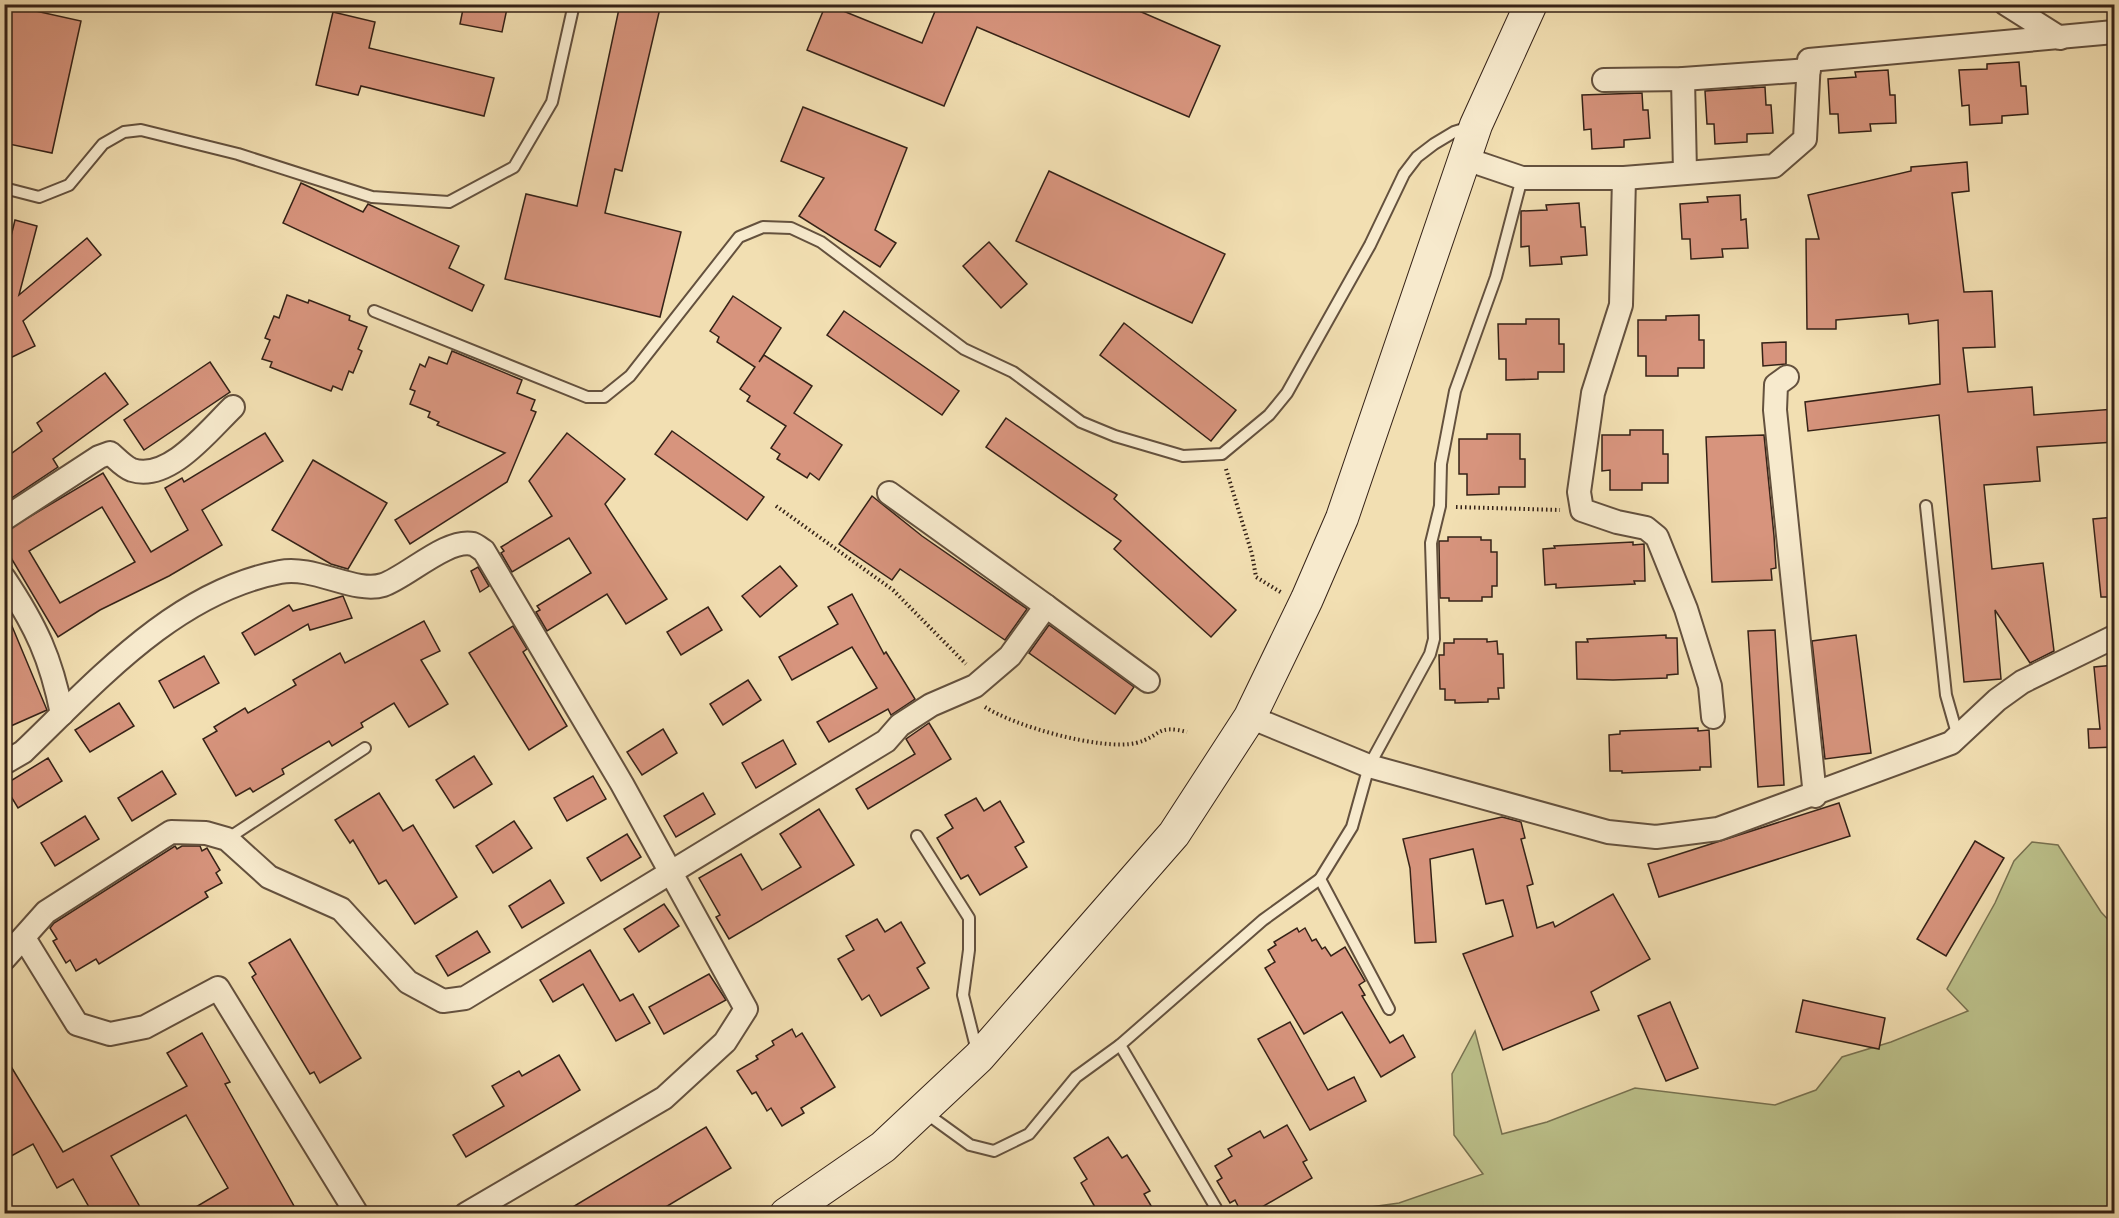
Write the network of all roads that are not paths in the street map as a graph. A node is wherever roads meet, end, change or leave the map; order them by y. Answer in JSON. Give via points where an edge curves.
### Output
{"nodes":[{"id":1,"x":574,"y":4,"type":"edge"},
{"id":2,"x":1531,"y":4,"type":"edge"},
{"id":3,"x":2006,"y":4,"type":"edge"},
{"id":4,"x":2115,"y":32,"type":"edge"},
{"id":5,"x":2060,"y":38,"type":"junction"},
{"id":6,"x":1809,"y":70,"type":"junction"},
{"id":7,"x":1683,"y":79,"type":"junction"},
{"id":8,"x":1604,"y":80,"type":"dead end"},
{"id":9,"x":1476,"y":125,"type":"junction"},
{"id":10,"x":1466,"y":159,"type":"junction"},
{"id":11,"x":1685,"y":172,"type":"junction"},
{"id":12,"x":1522,"y":178,"type":"junction"},
{"id":13,"x":1624,"y":178,"type":"junction"},
{"id":14,"x":4,"y":188,"type":"edge"},
{"id":15,"x":374,"y":311,"type":"dead end"},
{"id":16,"x":1786,"y":377,"type":"dead end"},
{"id":17,"x":233,"y":407,"type":"dead end"},
{"id":18,"x":889,"y":493,"type":"dead end"},
{"id":19,"x":1926,"y":506,"type":"dead end"},
{"id":20,"x":4,"y":519,"type":"edge"},
{"id":21,"x":4,"y":579,"type":"edge"},
{"id":22,"x":1046,"y":606,"type":"junction"},
{"id":23,"x":2115,"y":636,"type":"edge"},
{"id":24,"x":1148,"y":681,"type":"dead end"},
{"id":25,"x":62,"y":714,"type":"junction"},
{"id":26,"x":1250,"y":717,"type":"junction"},
{"id":27,"x":1713,"y":717,"type":"dead end"},
{"id":28,"x":1958,"y":737,"type":"junction"},
{"id":29,"x":365,"y":748,"type":"dead end"},
{"id":30,"x":4,"y":763,"type":"edge"},
{"id":31,"x":1369,"y":766,"type":"junction"},
{"id":32,"x":1815,"y":796,"type":"junction"},
{"id":33,"x":917,"y":836,"type":"dead end"},
{"id":34,"x":227,"y":839,"type":"junction"},
{"id":35,"x":669,"y":874,"type":"junction"},
{"id":36,"x":1320,"y":879,"type":"junction"},
{"id":37,"x":24,"y":938,"type":"junction"},
{"id":38,"x":4,"y":959,"type":"edge"},
{"id":39,"x":1389,"y":1009,"type":"dead end"},
{"id":40,"x":1120,"y":1045,"type":"junction"},
{"id":41,"x":979,"y":1057,"type":"junction"},
{"id":42,"x":923,"y":1111,"type":"junction"},
{"id":43,"x":1216,"y":1208,"type":"dead end"},
{"id":44,"x":357,"y":1214,"type":"edge"},
{"id":45,"x":466,"y":1214,"type":"edge"},
{"id":46,"x":786,"y":1214,"type":"edge"}],
"edges":[{"from":1,"to":14,"type":"lane","via":[[552,102],[514,167],[449,202],[372,197],[238,154],[141,130],[124,132],[103,144],[69,185],[39,197]]},
{"from":2,"to":9,"type":"main road"},
{"from":3,"to":5,"type":"street"},
{"from":4,"to":5,"type":"street"},
{"from":5,"to":6,"type":"street","via":[[1809,60]]},
{"from":6,"to":7,"type":"street"},
{"from":6,"to":11,"type":"street","via":[[1806,139],[1774,166]]},
{"from":7,"to":8,"type":"street"},
{"from":7,"to":11,"type":"street"},
{"from":9,"to":10,"type":"main road"},
{"from":9,"to":15,"type":"lane","via":[[1454,132],[1417,157],[1404,174],[1365,255],[1287,393],[1269,415],[1222,454],[1183,456],[1081,422],[1013,372],[964,349],[821,242],[791,228],[763,227],[739,237],[630,376],[604,397],[587,397]]},
{"from":10,"to":12,"type":"street"},
{"from":10,"to":26,"type":"main road","via":[[1346,507]]},
{"from":11,"to":13,"type":"street"},
{"from":12,"to":13,"type":"street"},
{"from":12,"to":31,"type":"lane","via":[[1496,277],[1455,390],[1441,464],[1440,506],[1431,543],[1434,639],[1430,654]]},
{"from":13,"to":27,"type":"street","via":[[1621,305],[1593,393],[1579,492],[1582,510],[1646,528],[1657,537],[1686,609],[1710,686]]},
{"from":16,"to":32,"type":"street","via":[[1776,385],[1775,410]]},
{"from":17,"to":20,"type":"street","via":[[170,466],[149,473],[130,470],[110,453]]},
{"from":18,"to":22,"type":"street"},
{"from":19,"to":28,"type":"lane","via":[[1946,694]]},
{"from":21,"to":25,"type":"street","via":[[28,614],[53,670]]},
{"from":22,"to":24,"type":"street"},
{"from":22,"to":35,"type":"street","via":[[1010,656],[975,686],[923,710],[885,741]]},
{"from":23,"to":28,"type":"street","via":[[2022,682]]},
{"from":25,"to":30,"type":"street","via":[[23,752]]},
{"from":25,"to":35,"type":"street","via":[[171,618],[253,578],[283,571],[323,574],[355,585],[381,585],[455,545],[472,544],[484,551],[513,598],[622,784]]},
{"from":26,"to":31,"type":"street"},
{"from":26,"to":41,"type":"main road","via":[[1174,834]]},
{"from":28,"to":32,"type":"street","via":[[1951,744]]},
{"from":29,"to":34,"type":"lane"},
{"from":31,"to":32,"type":"street","via":[[1608,832],[1656,837],[1718,829]]},
{"from":31,"to":36,"type":"lane","via":[[1352,827]]},
{"from":33,"to":41,"type":"lane","via":[[969,918],[963,995]]},
{"from":34,"to":35,"type":"street","via":[[269,877],[341,909],[408,982],[443,1000],[465,998]]},
{"from":34,"to":37,"type":"street","via":[[206,833],[171,832],[46,912]]},
{"from":35,"to":45,"type":"street","via":[[746,1009],[725,1042],[664,1098]]},
{"from":36,"to":39,"type":"lane"},
{"from":36,"to":40,"type":"lane","via":[[1263,920]]},
{"from":37,"to":38,"type":"street"},
{"from":37,"to":44,"type":"street","via":[[77,1024],[110,1034],[145,1027],[218,988]]},
{"from":40,"to":42,"type":"lane","via":[[1076,1077],[1029,1134],[994,1151],[969,1145]]},
{"from":40,"to":43,"type":"lane"},
{"from":41,"to":42,"type":"main road"},
{"from":42,"to":46,"type":"main road","via":[[883,1148]]}]}
